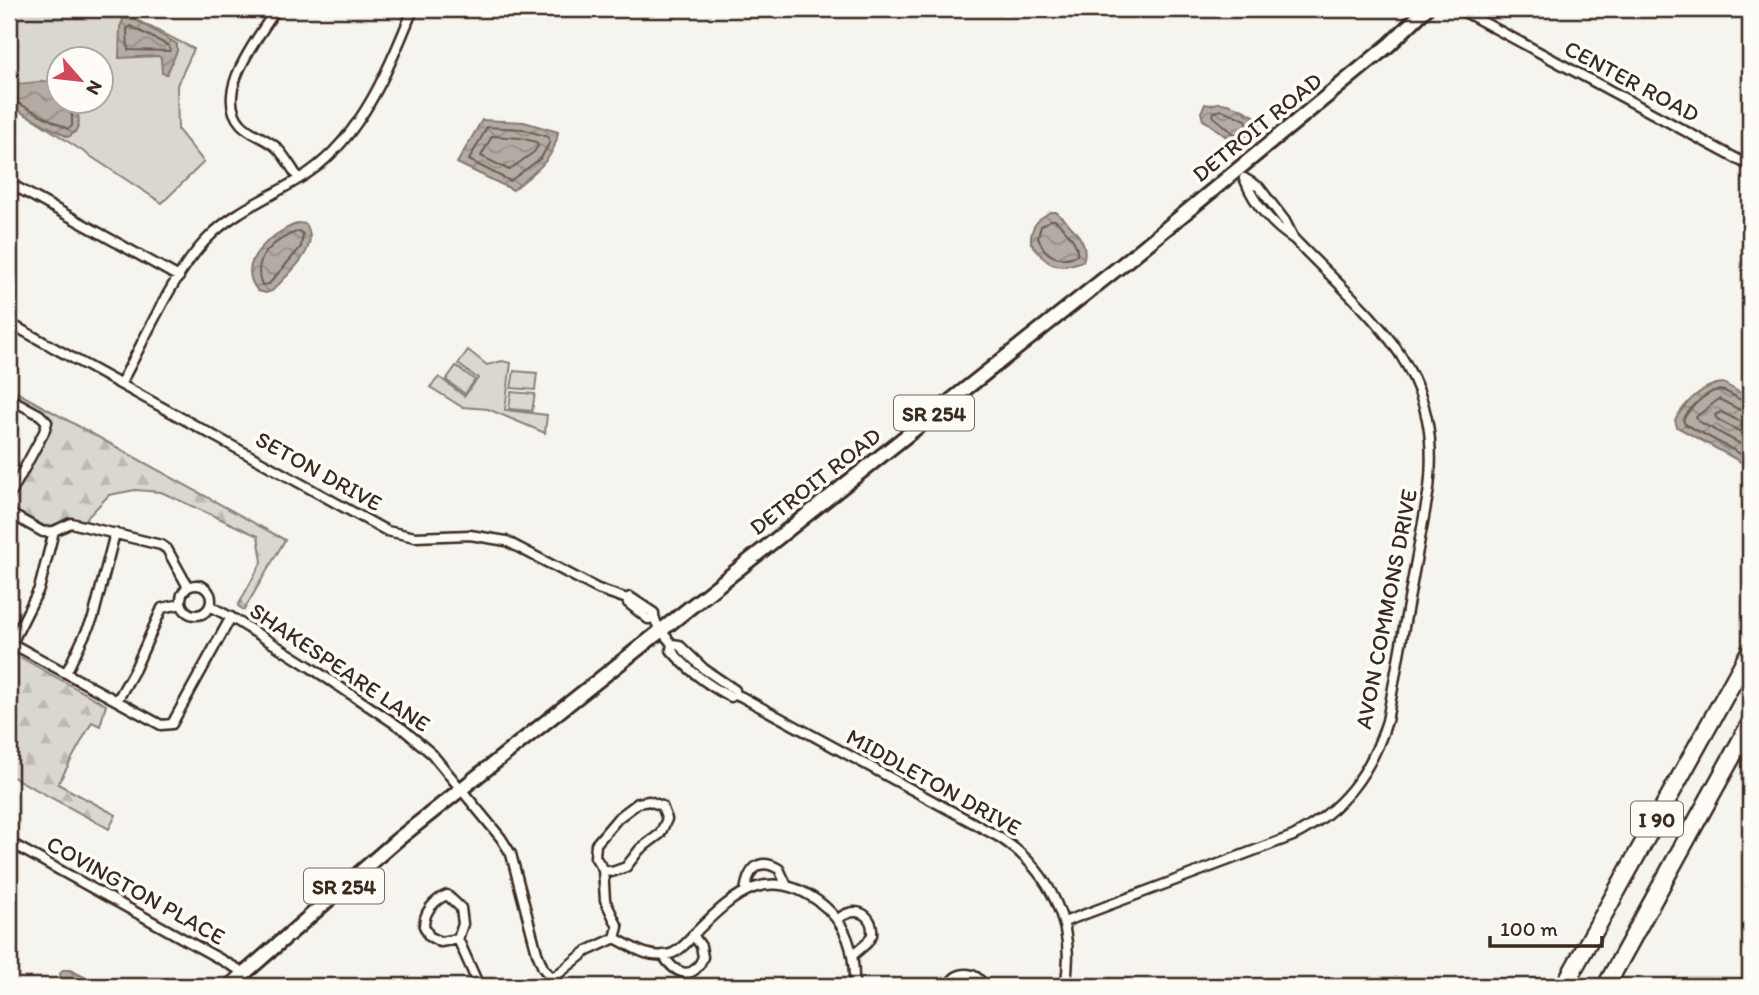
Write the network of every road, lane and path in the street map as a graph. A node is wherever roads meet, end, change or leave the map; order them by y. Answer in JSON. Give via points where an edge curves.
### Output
{"nodes":[{"id":1,"x":276,"y":9,"type":"edge"},
{"id":2,"x":413,"y":9,"type":"edge"},
{"id":3,"x":1426,"y":9,"type":"edge"},
{"id":4,"x":1459,"y":9,"type":"edge"},
{"id":5,"x":1750,"y":166,"type":"edge"},
{"id":6,"x":1241,"y":176,"type":"junction"},
{"id":7,"x":299,"y":179,"type":"junction"},
{"id":8,"x":9,"y":183,"type":"edge"},
{"id":9,"x":179,"y":277,"type":"junction"},
{"id":10,"x":9,"y":323,"type":"edge"},
{"id":11,"x":121,"y":383,"type":"junction"},
{"id":12,"x":9,"y":398,"type":"edge"},
{"id":13,"x":9,"y":497,"type":"edge"},
{"id":14,"x":9,"y":513,"type":"edge"},
{"id":15,"x":54,"y":531,"type":"junction"},
{"id":16,"x":115,"y":533,"type":"junction"},
{"id":17,"x":188,"y":587,"type":"junction"},
{"id":18,"x":181,"y":604,"type":"junction"},
{"id":19,"x":209,"y":606,"type":"junction"},
{"id":20,"x":231,"y":617,"type":"junction"},
{"id":21,"x":661,"y":630,"type":"junction"},
{"id":22,"x":10,"y":643,"type":"edge"},
{"id":23,"x":1750,"y":651,"type":"edge"},
{"id":24,"x":66,"y":673,"type":"junction"},
{"id":25,"x":117,"y":701,"type":"junction"},
{"id":26,"x":1750,"y":724,"type":"edge"},
{"id":27,"x":461,"y":790,"type":"junction"},
{"id":28,"x":9,"y":842,"type":"edge"},
{"id":29,"x":603,"y":869,"type":"junction"},
{"id":30,"x":787,"y":886,"type":"junction"},
{"id":31,"x":745,"y":891,"type":"junction"},
{"id":32,"x":837,"y":920,"type":"junction"},
{"id":33,"x":1064,"y":922,"type":"junction"},
{"id":34,"x":693,"y":935,"type":"junction"},
{"id":35,"x":615,"y":938,"type":"junction"},
{"id":36,"x":458,"y":939,"type":"junction"},
{"id":37,"x":663,"y":955,"type":"junction"},
{"id":38,"x":853,"y":955,"type":"junction"},
{"id":39,"x":245,"y":972,"type":"junction"},
{"id":40,"x":554,"y":983,"type":"edge"},
{"id":41,"x":230,"y":986,"type":"edge"},
{"id":42,"x":479,"y":986,"type":"edge"},
{"id":43,"x":543,"y":986,"type":"edge"},
{"id":44,"x":854,"y":986,"type":"edge"},
{"id":45,"x":948,"y":986,"type":"edge"},
{"id":46,"x":984,"y":986,"type":"edge"},
{"id":47,"x":1065,"y":986,"type":"edge"},
{"id":48,"x":1564,"y":986,"type":"edge"},
{"id":49,"x":1606,"y":986,"type":"edge"}],
"edges":[{"from":1,"to":7,"type":"street","via":[[238,72],[231,98],[242,126],[277,148]]},
{"from":2,"to":7,"type":"street","via":[[395,54],[357,124],[332,155]]},
{"from":3,"to":6,"type":"main road","name":"DETROIT ROAD","number":"SR 254"},
{"from":4,"to":5,"type":"street","name":"CENTER ROAD"},
{"from":6,"to":21,"type":"main road","name":"DETROIT ROAD","number":"SR 254"},
{"from":6,"to":33,"type":"street","name":"AVON COMMONS DRIVE","via":[[1278,228],[1294,239],[1397,348],[1416,381],[1429,423],[1429,489],[1387,721],[1356,786],[1306,829]]},
{"from":7,"to":9,"type":"street","via":[[220,227]]},
{"from":8,"to":9,"type":"street"},
{"from":9,"to":11,"type":"street"},
{"from":10,"to":11,"type":"street","name":"SETON DRIVE"},
{"from":11,"to":21,"type":"street","name":"SETON DRIVE","via":[[387,531],[415,537],[470,535],[512,543],[587,583],[641,602],[654,613]]},
{"from":12,"to":13,"type":"street","via":[[47,422]]},
{"from":14,"to":15,"type":"street","via":[[43,532]]},
{"from":15,"to":16,"type":"street","via":[[71,523]]},
{"from":15,"to":22,"type":"street","via":[[39,589]]},
{"from":16,"to":17,"type":"street","via":[[167,549]]},
{"from":16,"to":24,"type":"street","via":[[93,618]]},
{"from":17,"to":18,"type":"street"},
{"from":17,"to":19,"type":"street","name":"SHAKESPEARE LANE","via":[[205,589]]},
{"from":18,"to":19,"type":"street","name":"SHAKESPEARE LANE","via":[[195,615]]},
{"from":18,"to":25,"type":"street","via":[[162,608]]},
{"from":19,"to":20,"type":"street","name":"SHAKESPEARE LANE"},
{"from":20,"to":25,"type":"street","via":[[172,724],[161,725]]},
{"from":20,"to":27,"type":"street","name":"SHAKESPEARE LANE","via":[[403,729],[432,754]]},
{"from":21,"to":27,"type":"main road","name":"DETROIT ROAD","number":"SR 254"},
{"from":21,"to":33,"type":"street","name":"MIDDLETON DRIVE","via":[[672,644],[679,645],[736,694],[1009,844],[1045,881]]},
{"from":22,"to":24,"type":"street"},
{"from":23,"to":48,"type":"highway","number":"I 90"},
{"from":24,"to":25,"type":"street"},
{"from":26,"to":49,"type":"highway","number":"I 90"},
{"from":27,"to":39,"type":"main road","name":"DETROIT ROAD","number":"SR 254"},
{"from":27,"to":40,"type":"street","name":"SHAKESPEARE LANE","via":[[511,854],[537,953]]},
{"from":28,"to":39,"type":"street","name":"COVINGTON PLACE"},
{"from":29,"to":29,"type":"street","via":[[595,857],[596,844],[618,818],[643,800],[662,806],[667,819],[660,834],[622,869]]},
{"from":29,"to":35,"type":"street","via":[[605,900],[618,931]]},
{"from":30,"to":31,"type":"street"},
{"from":30,"to":31,"type":"street","via":[[779,869],[765,864],[749,873]]},
{"from":30,"to":32,"type":"street","via":[[816,900]]},
{"from":31,"to":34,"type":"street"},
{"from":32,"to":38,"type":"street"},
{"from":32,"to":38,"type":"street","via":[[854,910],[870,920],[872,935]]},
{"from":33,"to":47,"type":"street","name":"MIDDLETON DRIVE","via":[[1068,949]]},
{"from":34,"to":37,"type":"street","via":[[673,953]]},
{"from":34,"to":37,"type":"street","via":[[703,957],[695,969],[678,972]]},
{"from":35,"to":37,"type":"street","via":[[646,954]]},
{"from":35,"to":40,"type":"street","via":[[593,947]]},
{"from":36,"to":36,"type":"street","via":[[463,924],[461,908],[443,896],[428,911],[424,926],[429,936],[440,942]]},
{"from":36,"to":42,"type":"street"},
{"from":38,"to":44,"type":"street"},
{"from":39,"to":41,"type":"main road","name":"DETROIT ROAD","number":"SR 254"},
{"from":40,"to":43,"type":"street"},
{"from":45,"to":46,"type":"street","via":[[955,977],[968,973]]}]}
